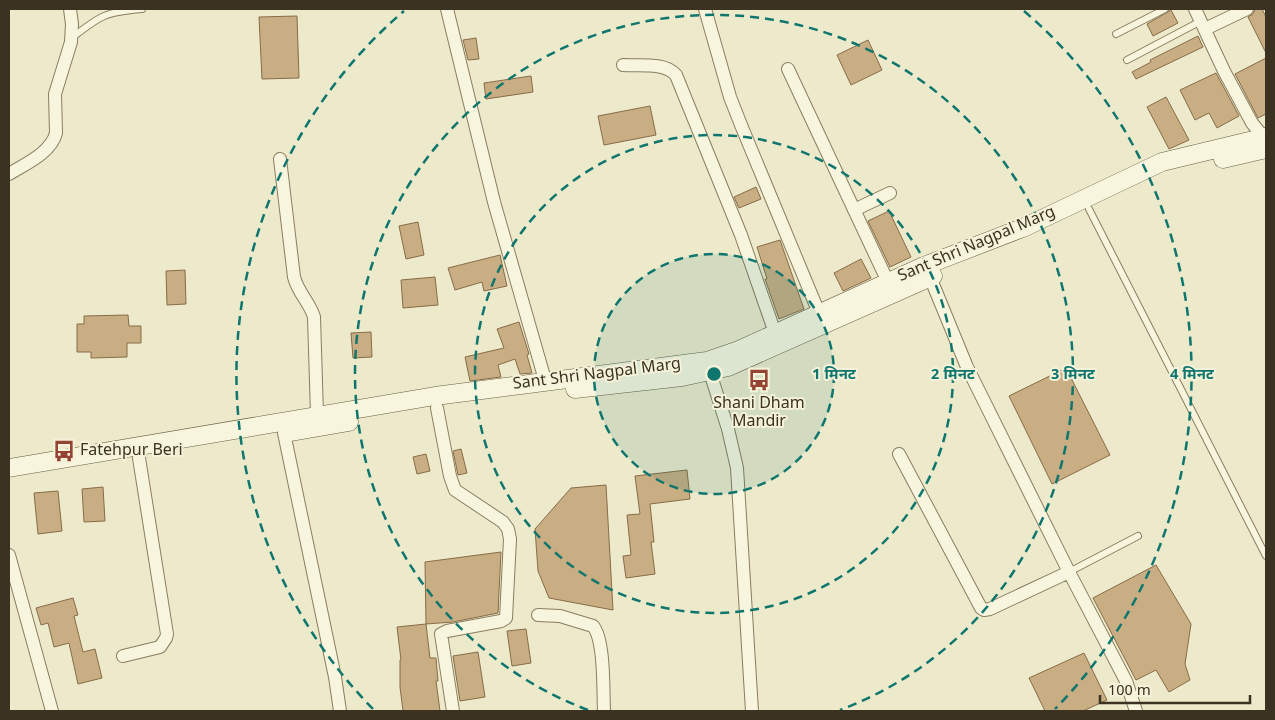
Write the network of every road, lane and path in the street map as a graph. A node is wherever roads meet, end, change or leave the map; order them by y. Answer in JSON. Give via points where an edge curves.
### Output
{"nodes":[{"id":1,"x":70,"y":9,"type":"edge"},
{"id":2,"x":142,"y":9,"type":"edge"},
{"id":3,"x":447,"y":9,"type":"edge"},
{"id":4,"x":705,"y":9,"type":"edge"},
{"id":5,"x":1166,"y":9,"type":"edge"},
{"id":6,"x":1195,"y":9,"type":"edge"},
{"id":7,"x":1248,"y":9,"type":"edge"},
{"id":8,"x":1203,"y":25,"type":"junction"},
{"id":9,"x":1116,"y":34,"type":"dead end"},
{"id":10,"x":72,"y":38,"type":"junction"},
{"id":11,"x":1127,"y":60,"type":"dead end"},
{"id":12,"x":623,"y":65,"type":"dead end"},
{"id":13,"x":788,"y":69,"type":"dead end"},
{"id":14,"x":1266,"y":141,"type":"edge"},
{"id":15,"x":280,"y":160,"type":"dead end"},
{"id":16,"x":9,"y":174,"type":"edge"},
{"id":17,"x":890,"y":193,"type":"dead end"},
{"id":18,"x":1089,"y":209,"type":"junction"},
{"id":19,"x":854,"y":210,"type":"junction"},
{"id":20,"x":930,"y":277,"type":"junction"},
{"id":21,"x":888,"y":282,"type":"junction"},
{"id":22,"x":819,"y":313,"type":"junction"},
{"id":23,"x":775,"y":333,"type":"junction"},
{"id":24,"x":708,"y":367,"type":"junction"},
{"id":25,"x":545,"y":380,"type":"junction"},
{"id":26,"x":437,"y":408,"type":"junction"},
{"id":27,"x":317,"y":415,"type":"junction"},
{"id":28,"x":284,"y":434,"type":"junction"},
{"id":29,"x":899,"y":454,"type":"dead end"},
{"id":30,"x":139,"y":458,"type":"junction"},
{"id":31,"x":9,"y":468,"type":"edge"},
{"id":32,"x":9,"y":479,"type":"edge"},
{"id":33,"x":1138,"y":536,"type":"dead end"},
{"id":34,"x":9,"y":555,"type":"edge"},
{"id":35,"x":1266,"y":556,"type":"edge"},
{"id":36,"x":1069,"y":572,"type":"junction"},
{"id":37,"x":538,"y":615,"type":"dead end"},
{"id":38,"x":123,"y":656,"type":"dead end"},
{"id":39,"x":52,"y":711,"type":"edge"},
{"id":40,"x":340,"y":711,"type":"edge"},
{"id":41,"x":453,"y":711,"type":"edge"},
{"id":42,"x":604,"y":711,"type":"edge"},
{"id":43,"x":752,"y":711,"type":"edge"},
{"id":44,"x":1136,"y":711,"type":"edge"}],
"edges":[{"from":1,"to":10,"type":"street"},
{"from":2,"to":10,"type":"lane","via":[[104,15]]},
{"from":3,"to":25,"type":"street","via":[[494,202]]},
{"from":4,"to":22,"type":"street","via":[[737,116]]},
{"from":5,"to":9,"type":"lane"},
{"from":6,"to":8,"type":"street"},
{"from":7,"to":8,"type":"street"},
{"from":8,"to":11,"type":"lane"},
{"from":8,"to":14,"type":"street","via":[[1252,123]]},
{"from":10,"to":16,"type":"street","via":[[55,94],[55,139],[44,152]]},
{"from":12,"to":23,"type":"street","via":[[664,67],[676,75],[741,235]]},
{"from":13,"to":19,"type":"street"},
{"from":14,"to":18,"type":"main road","name":"Sant Shri Nagpal Marg","via":[[1167,172]]},
{"from":14,"to":21,"type":"main road","name":"Sant Shri Nagpal Marg","via":[[1162,162],[1025,227]]},
{"from":15,"to":27,"type":"street","via":[[294,277],[314,317]]},
{"from":17,"to":19,"type":"street"},
{"from":18,"to":20,"type":"main road","name":"Sant Shri Nagpal Marg","via":[[1031,237]]},
{"from":18,"to":35,"type":"lane"},
{"from":19,"to":21,"type":"street"},
{"from":20,"to":24,"type":"main road","name":"Sant Shri Nagpal Marg","via":[[728,368]]},
{"from":20,"to":36,"type":"street","via":[[967,367]]},
{"from":21,"to":22,"type":"main road","name":"Sant Shri Nagpal Marg"},
{"from":22,"to":23,"type":"main road","name":"Sant Shri Nagpal Marg"},
{"from":23,"to":24,"type":"main road","name":"Sant Shri Nagpal Marg"},
{"from":24,"to":25,"type":"main road","name":"Sant Shri Nagpal Marg","via":[[679,366]]},
{"from":24,"to":26,"type":"main road","name":"Sant Shri Nagpal Marg","via":[[682,377]]},
{"from":24,"to":43,"type":"street","via":[[737,468]]},
{"from":25,"to":27,"type":"main road","name":"Sant Shri Nagpal Marg"},
{"from":26,"to":28,"type":"main road","name":"Sant Shri Nagpal Marg"},
{"from":26,"to":41,"type":"street","via":[[455,490],[503,522],[510,539],[506,618],[441,634]]},
{"from":27,"to":31,"type":"main road","name":"Sant Shri Nagpal Marg"},
{"from":28,"to":30,"type":"main road","name":"Sant Shri Nagpal Marg"},
{"from":28,"to":40,"type":"street","via":[[336,677]]},
{"from":29,"to":36,"type":"street","via":[[981,608],[990,610]]},
{"from":30,"to":32,"type":"main road","name":"Sant Shri Nagpal Marg"},
{"from":30,"to":38,"type":"street","via":[[167,634],[160,647]]},
{"from":33,"to":36,"type":"lane"},
{"from":34,"to":39,"type":"street"},
{"from":36,"to":44,"type":"street","via":[[1126,681]]},
{"from":37,"to":42,"type":"street","via":[[560,616],[593,626],[601,646]]}]}
